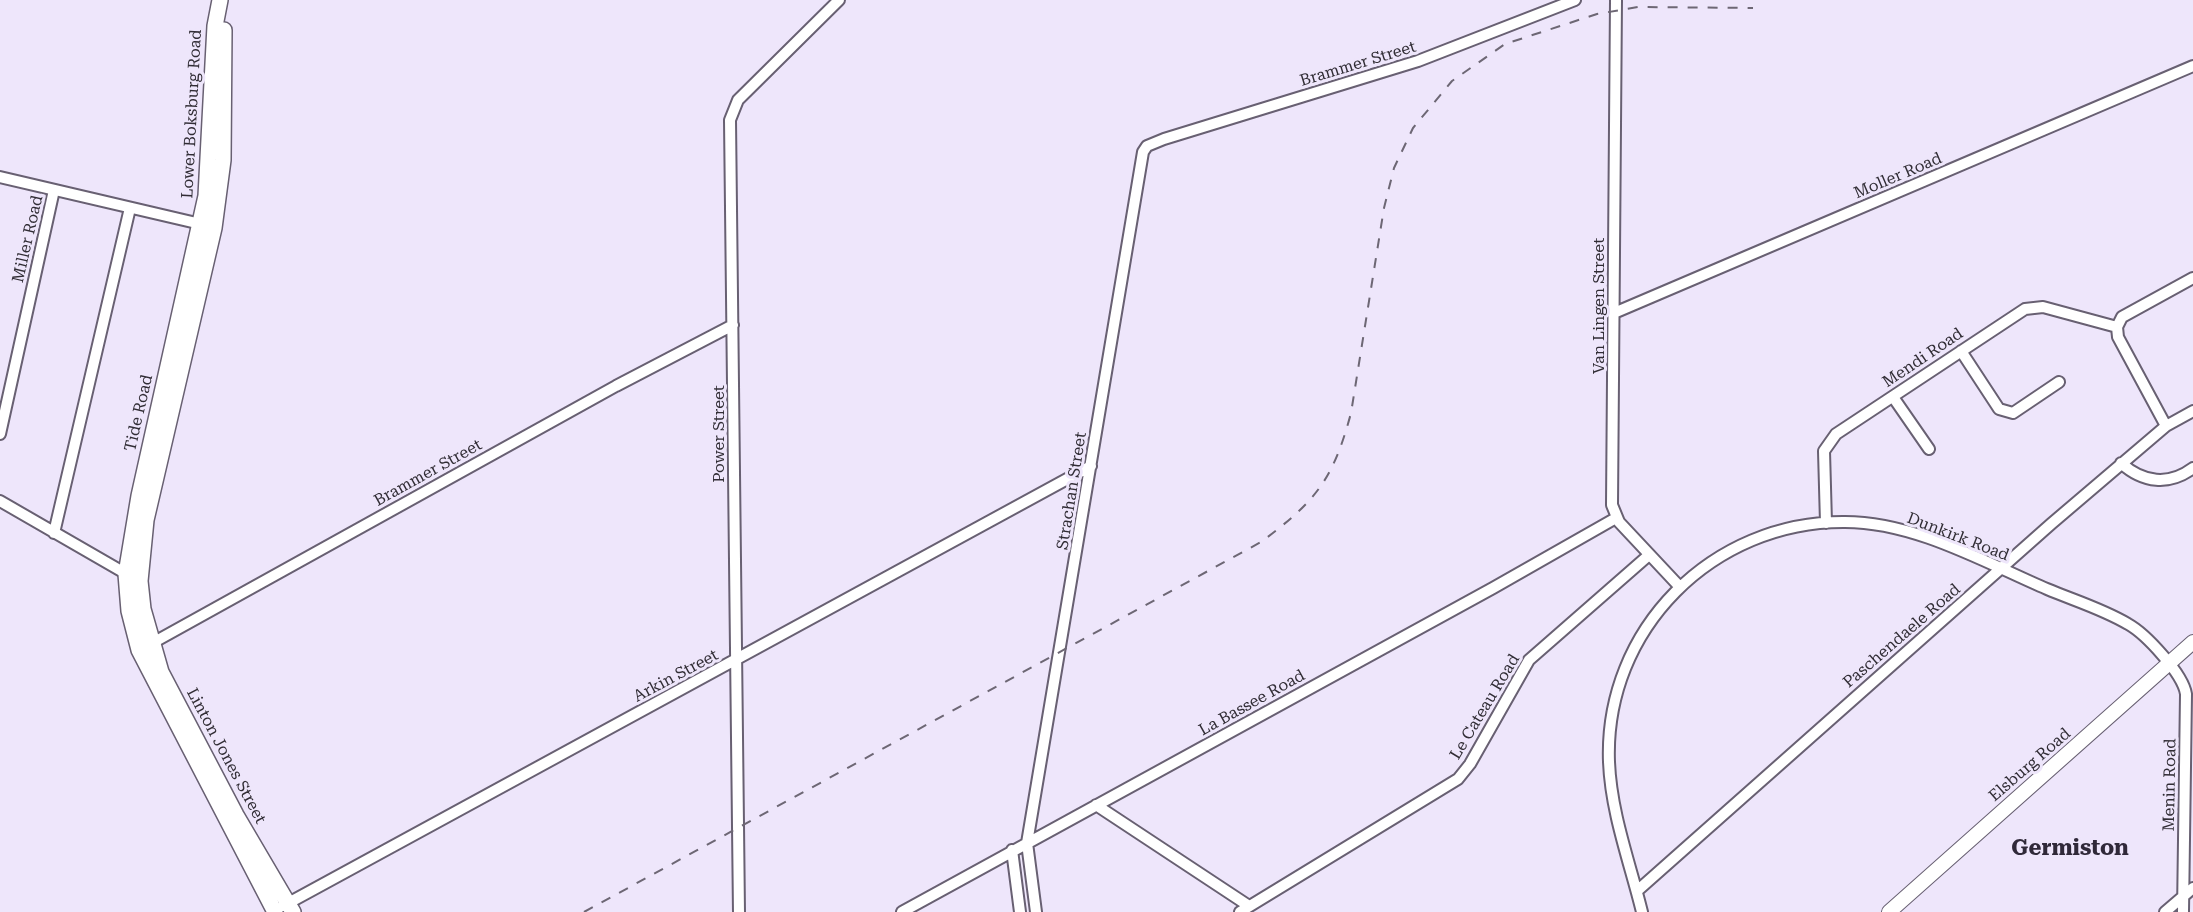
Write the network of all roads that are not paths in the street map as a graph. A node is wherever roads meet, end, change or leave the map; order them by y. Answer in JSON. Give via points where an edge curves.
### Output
{"nodes":[{"id":1,"x":839,"y":0,"type":"edge"},
{"id":2,"x":1575,"y":0,"type":"edge"},
{"id":3,"x":1616,"y":0,"type":"edge"},
{"id":4,"x":220,"y":3,"type":"edge"},
{"id":5,"x":2193,"y":66,"type":"edge"},
{"id":6,"x":1147,"y":146,"type":"joint"},
{"id":7,"x":0,"y":177,"type":"edge"},
{"id":8,"x":54,"y":190,"type":"junction"},
{"id":9,"x":130,"y":208,"type":"junction"},
{"id":10,"x":208,"y":226,"type":"junction"},
{"id":11,"x":2193,"y":278,"type":"edge"},
{"id":12,"x":1614,"y":313,"type":"junction"},
{"id":13,"x":734,"y":325,"type":"junction"},
{"id":14,"x":2116,"y":327,"type":"junction"},
{"id":15,"x":1961,"y":351,"type":"junction"},
{"id":16,"x":2059,"y":382,"type":"dead end"},
{"id":17,"x":1893,"y":397,"type":"junction"},
{"id":18,"x":2193,"y":411,"type":"edge"},
{"id":19,"x":2166,"y":426,"type":"junction"},
{"id":20,"x":0,"y":434,"type":"edge"},
{"id":21,"x":1929,"y":449,"type":"dead end"},
{"id":22,"x":2121,"y":463,"type":"junction"},
{"id":23,"x":1091,"y":466,"type":"junction"},
{"id":24,"x":2193,"y":468,"type":"edge"},
{"id":25,"x":0,"y":501,"type":"edge"},
{"id":26,"x":1616,"y":518,"type":"junction"},
{"id":27,"x":1826,"y":523,"type":"junction"},
{"id":28,"x":54,"y":533,"type":"junction"},
{"id":29,"x":1649,"y":555,"type":"junction"},
{"id":30,"x":2001,"y":569,"type":"junction"},
{"id":31,"x":126,"y":574,"type":"junction"},
{"id":32,"x":140,"y":581,"type":"junction"},
{"id":33,"x":1679,"y":586,"type":"junction"},
{"id":34,"x":136,"y":610,"type":"junction"},
{"id":35,"x":2193,"y":642,"type":"edge"},
{"id":36,"x":145,"y":647,"type":"junction"},
{"id":37,"x":737,"y":660,"type":"junction"},
{"id":38,"x":2168,"y":664,"type":"junction"},
{"id":39,"x":1096,"y":805,"type":"junction"},
{"id":40,"x":237,"y":828,"type":"junction"},
{"id":41,"x":1027,"y":843,"type":"junction"},
{"id":42,"x":1012,"y":850,"type":"junction"},
{"id":43,"x":2193,"y":888,"type":"edge"},
{"id":44,"x":1637,"y":891,"type":"junction"},
{"id":45,"x":2183,"y":896,"type":"junction"},
{"id":46,"x":291,"y":908,"type":"edge"},
{"id":47,"x":1245,"y":909,"type":"edge"},
{"id":48,"x":275,"y":911,"type":"edge"},
{"id":49,"x":739,"y":912,"type":"edge"},
{"id":50,"x":902,"y":912,"type":"edge"},
{"id":51,"x":1020,"y":912,"type":"edge"},
{"id":52,"x":1036,"y":912,"type":"edge"},
{"id":53,"x":1642,"y":912,"type":"edge"},
{"id":54,"x":1889,"y":912,"type":"edge"},
{"id":55,"x":2165,"y":912,"type":"edge"},
{"id":56,"x":2183,"y":912,"type":"edge"}],
"edges":[{"from":1,"to":13,"type":"street","name":"Power Street","via":[[738,100],[732,113]]},
{"from":2,"to":6,"type":"street","name":"Brammer Street","via":[[1418,62]]},
{"from":3,"to":12,"type":"street","name":"Van Lingen Street"},
{"from":4,"to":10,"type":"main road","name":"Lower Boksburg Road","via":[[225,85],[221,176]]},
{"from":5,"to":12,"type":"street","name":"Moller Road"},
{"from":6,"to":23,"type":"street","name":"Strachan Street","via":[[1141,160]]},
{"from":7,"to":8,"type":"street"},
{"from":8,"to":9,"type":"street"},
{"from":8,"to":20,"type":"street","name":"Miller Road"},
{"from":9,"to":10,"type":"street"},
{"from":9,"to":28,"type":"street"},
{"from":10,"to":31,"type":"main road","name":"Tide Road","via":[[139,496]]},
{"from":10,"to":32,"type":"main road","name":"Tide Road","via":[[146,520]]},
{"from":11,"to":14,"type":"street","via":[[2122,316]]},
{"from":12,"to":26,"type":"street","name":"Van Lingen Street","via":[[1612,498]]},
{"from":13,"to":36,"type":"street","name":"Brammer Street"},
{"from":13,"to":37,"type":"street","name":"Power Street"},
{"from":14,"to":15,"type":"street","name":"Mendi Road","via":[[2031,307]]},
{"from":14,"to":19,"type":"street"},
{"from":15,"to":16,"type":"street","via":[[1999,410],[2005,413],[2013,413]]},
{"from":15,"to":17,"type":"street","name":"Mendi Road"},
{"from":17,"to":21,"type":"street"},
{"from":17,"to":27,"type":"street","name":"Mendi Road","via":[[1836,434],[1826,446]]},
{"from":18,"to":19,"type":"street","name":"Paschendaele Road"},
{"from":19,"to":22,"type":"street","name":"Paschendaele Road"},
{"from":22,"to":24,"type":"street","via":[[2140,478],[2158,481],[2177,478]]},
{"from":22,"to":30,"type":"street","name":"Paschendaele Road"},
{"from":23,"to":37,"type":"street","name":"Arkin Street"},
{"from":23,"to":41,"type":"street","name":"Strachan Street"},
{"from":25,"to":28,"type":"street"},
{"from":26,"to":29,"type":"street"},
{"from":26,"to":39,"type":"street","name":"La Bassee Road"},
{"from":27,"to":30,"type":"street","name":"Dunkirk Road","via":[[1872,524],[1906,532]]},
{"from":27,"to":33,"type":"street","name":"Dunkirk Road","via":[[1797,526],[1744,543]]},
{"from":28,"to":31,"type":"street"},
{"from":29,"to":33,"type":"street"},
{"from":29,"to":47,"type":"street","name":"Le Cateau Road","via":[[1529,660],[1458,779]]},
{"from":30,"to":38,"type":"street","name":"Dunkirk Road","via":[[2128,624]]},
{"from":30,"to":44,"type":"street","name":"Paschendaele Road"},
{"from":31,"to":32,"type":"street"},
{"from":31,"to":34,"type":"main road","name":"Tide Road"},
{"from":32,"to":34,"type":"main road","name":"Tide Road"},
{"from":33,"to":44,"type":"street","name":"Dunkirk Road","via":[[1633,652],[1612,719],[1611,781]]},
{"from":34,"to":36,"type":"main road","name":"Linton Jones Street"},
{"from":35,"to":38,"type":"main road","name":"Elsburg Road"},
{"from":36,"to":40,"type":"main road","name":"Linton Jones Street"},
{"from":37,"to":46,"type":"street","name":"Arkin Street","via":[[594,735]]},
{"from":37,"to":49,"type":"street","name":"Power Street"},
{"from":38,"to":45,"type":"street","name":"Menin Road","via":[[2182,681],[2186,694]]},
{"from":38,"to":54,"type":"main road","name":"Elsburg Road"},
{"from":39,"to":41,"type":"street","name":"La Bassee Road"},
{"from":39,"to":47,"type":"street"},
{"from":40,"to":46,"type":"main road","name":"Linton Jones Street"},
{"from":40,"to":48,"type":"main road","name":"Linton Jones Street"},
{"from":41,"to":42,"type":"street","name":"La Bassee Road"},
{"from":41,"to":52,"type":"street","name":"Strachan Street"},
{"from":42,"to":50,"type":"street","name":"La Bassee Road"},
{"from":42,"to":51,"type":"street"},
{"from":43,"to":45,"type":"street"},
{"from":44,"to":53,"type":"street","name":"Dunkirk Road"},
{"from":45,"to":55,"type":"street"},
{"from":45,"to":56,"type":"street","name":"Menin Road"},
{"from":46,"to":48,"type":"street","name":"Arkin Street"}]}
